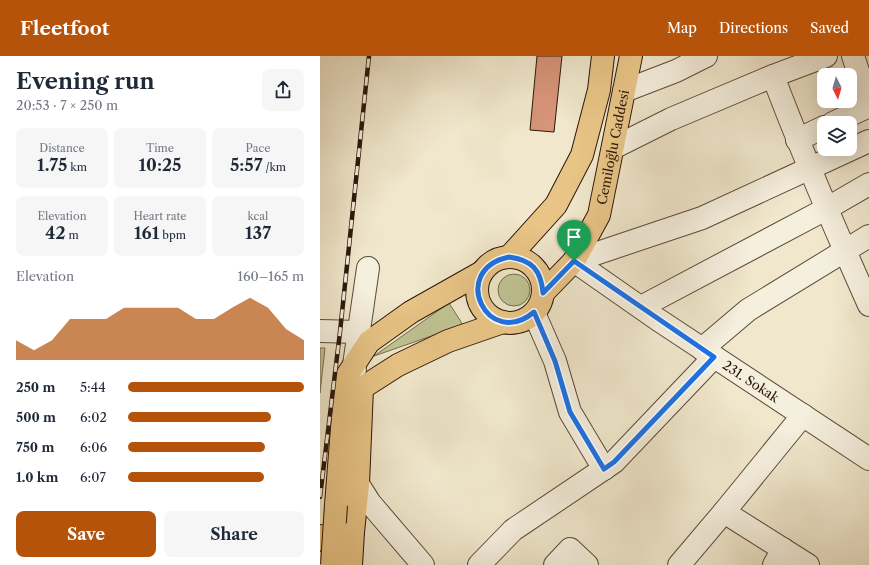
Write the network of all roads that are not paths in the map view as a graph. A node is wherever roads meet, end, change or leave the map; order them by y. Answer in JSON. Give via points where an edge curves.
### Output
{"nodes":[{"id":1,"x":603,"y":56,"type":"edge"},
{"id":2,"x":631,"y":56,"type":"edge"},
{"id":3,"x":706,"y":56,"type":"edge"},
{"id":4,"x":826,"y":56,"type":"edge"},
{"id":5,"x":853,"y":56,"type":"edge"},
{"id":6,"x":773,"y":76,"type":"junction"},
{"id":7,"x":624,"y":91,"type":"junction"},
{"id":8,"x":869,"y":105,"type":"edge"},
{"id":9,"x":846,"y":116,"type":"edge"},
{"id":10,"x":817,"y":130,"type":"edge"},
{"id":11,"x":797,"y":140,"type":"junction"},
{"id":12,"x":869,"y":140,"type":"edge"},
{"id":13,"x":613,"y":148,"type":"junction"},
{"id":14,"x":809,"y":168,"type":"junction"},
{"id":15,"x":869,"y":184,"type":"edge"},
{"id":16,"x":826,"y":209,"type":"junction"},
{"id":17,"x":869,"y":236,"type":"edge"},
{"id":18,"x":844,"y":250,"type":"junction"},
{"id":19,"x":509,"y":257,"type":"junction"},
{"id":20,"x":574,"y":261,"type":"junction"},
{"id":21,"x":368,"y":268,"type":"dead end"},
{"id":22,"x":482,"y":272,"type":"junction"},
{"id":23,"x":543,"y":293,"type":"junction"},
{"id":24,"x":867,"y":295,"type":"edge"},
{"id":25,"x":641,"y":307,"type":"junction"},
{"id":26,"x":534,"y":312,"type":"junction"},
{"id":27,"x":503,"y":322,"type":"junction"},
{"id":28,"x":320,"y":331,"type":"edge"},
{"id":29,"x":359,"y":332,"type":"junction"},
{"id":30,"x":708,"y":353,"type":"junction"},
{"id":31,"x":354,"y":365,"type":"junction"},
{"id":32,"x":362,"y":388,"type":"junction"},
{"id":33,"x":803,"y":415,"type":"junction"},
{"id":34,"x":869,"y":459,"type":"edge"},
{"id":35,"x":604,"y":469,"type":"junction"},
{"id":36,"x":358,"y":484,"type":"junction"},
{"id":37,"x":724,"y":512,"type":"junction"},
{"id":38,"x":320,"y":536,"type":"edge"},
{"id":39,"x":778,"y":557,"type":"edge"},
{"id":40,"x":332,"y":565,"type":"edge"},
{"id":41,"x":351,"y":565,"type":"edge"},
{"id":42,"x":358,"y":565,"type":"edge"},
{"id":43,"x":423,"y":565,"type":"edge"},
{"id":44,"x":479,"y":565,"type":"edge"},
{"id":45,"x":555,"y":565,"type":"edge"},
{"id":46,"x":587,"y":565,"type":"edge"},
{"id":47,"x":679,"y":565,"type":"edge"},
{"id":48,"x":808,"y":565,"type":"edge"}],
"edges":[{"from":1,"to":19,"type":"main road","name":"Cemiloğlu Caddesi","via":[[599,90],[582,155],[556,205]]},
{"from":2,"to":7,"type":"main road","name":"Cemiloğlu Caddesi"},
{"from":3,"to":7,"type":"street","via":[[676,71]]},
{"from":4,"to":6,"type":"street"},
{"from":5,"to":8,"type":"street"},
{"from":6,"to":11,"type":"street"},
{"from":6,"to":13,"type":"street","via":[[671,119]]},
{"from":7,"to":13,"type":"main road","name":"Cemiloğlu Caddesi"},
{"from":8,"to":9,"type":"street"},
{"from":10,"to":11,"type":"street"},
{"from":11,"to":14,"type":"street"},
{"from":12,"to":14,"type":"street"},
{"from":13,"to":20,"type":"main road","name":"Cemiloğlu Caddesi","via":[[599,215]]},
{"from":14,"to":16,"type":"street"},
{"from":14,"to":20,"type":"street","via":[[702,218]]},
{"from":15,"to":16,"type":"street"},
{"from":16,"to":18,"type":"street"},
{"from":16,"to":25,"type":"street"},
{"from":17,"to":18,"type":"street"},
{"from":18,"to":24,"type":"street"},
{"from":18,"to":30,"type":"street","via":[[748,310]]},
{"from":19,"to":22,"type":"main road","via":[[498,260]]},
{"from":19,"to":23,"type":"main road","via":[[520,259],[538,271]]},
{"from":20,"to":23,"type":"main road","name":"Cemiloğlu Caddesi"},
{"from":20,"to":25,"type":"street","name":"231. Sokak"},
{"from":21,"to":29,"type":"street"},
{"from":22,"to":27,"type":"main road","via":[[477,292],[480,303],[485,312]]},
{"from":22,"to":31,"type":"main road","via":[[411,312],[369,342]]},
{"from":23,"to":26,"type":"main road","via":[[541,303]]},
{"from":25,"to":30,"type":"street","name":"231. Sokak"},
{"from":26,"to":27,"type":"main road","via":[[520,321]]},
{"from":26,"to":35,"type":"street","via":[[555,361],[570,412]]},
{"from":27,"to":32,"type":"main road","via":[[448,341],[405,361]]},
{"from":28,"to":29,"type":"street"},
{"from":29,"to":31,"type":"street"},
{"from":30,"to":33,"type":"street","name":"231. Sokak"},
{"from":30,"to":35,"type":"street","via":[[614,462]]},
{"from":31,"to":32,"type":"street"},
{"from":31,"to":40,"type":"main road","bridge":true,"via":[[346,377]]},
{"from":32,"to":36,"type":"main road"},
{"from":33,"to":34,"type":"street","name":"231. Sokak"},
{"from":33,"to":37,"type":"street"},
{"from":35,"to":44,"type":"street","via":[[513,530]]},
{"from":36,"to":41,"type":"main road","bridge":true},
{"from":36,"to":43,"type":"street","via":[[370,503]]},
{"from":37,"to":39,"type":"street"},
{"from":37,"to":47,"type":"street"},
{"from":38,"to":42,"type":"main road"},
{"from":39,"to":48,"type":"street"},
{"from":45,"to":46,"type":"street","via":[[570,550]]}]}
